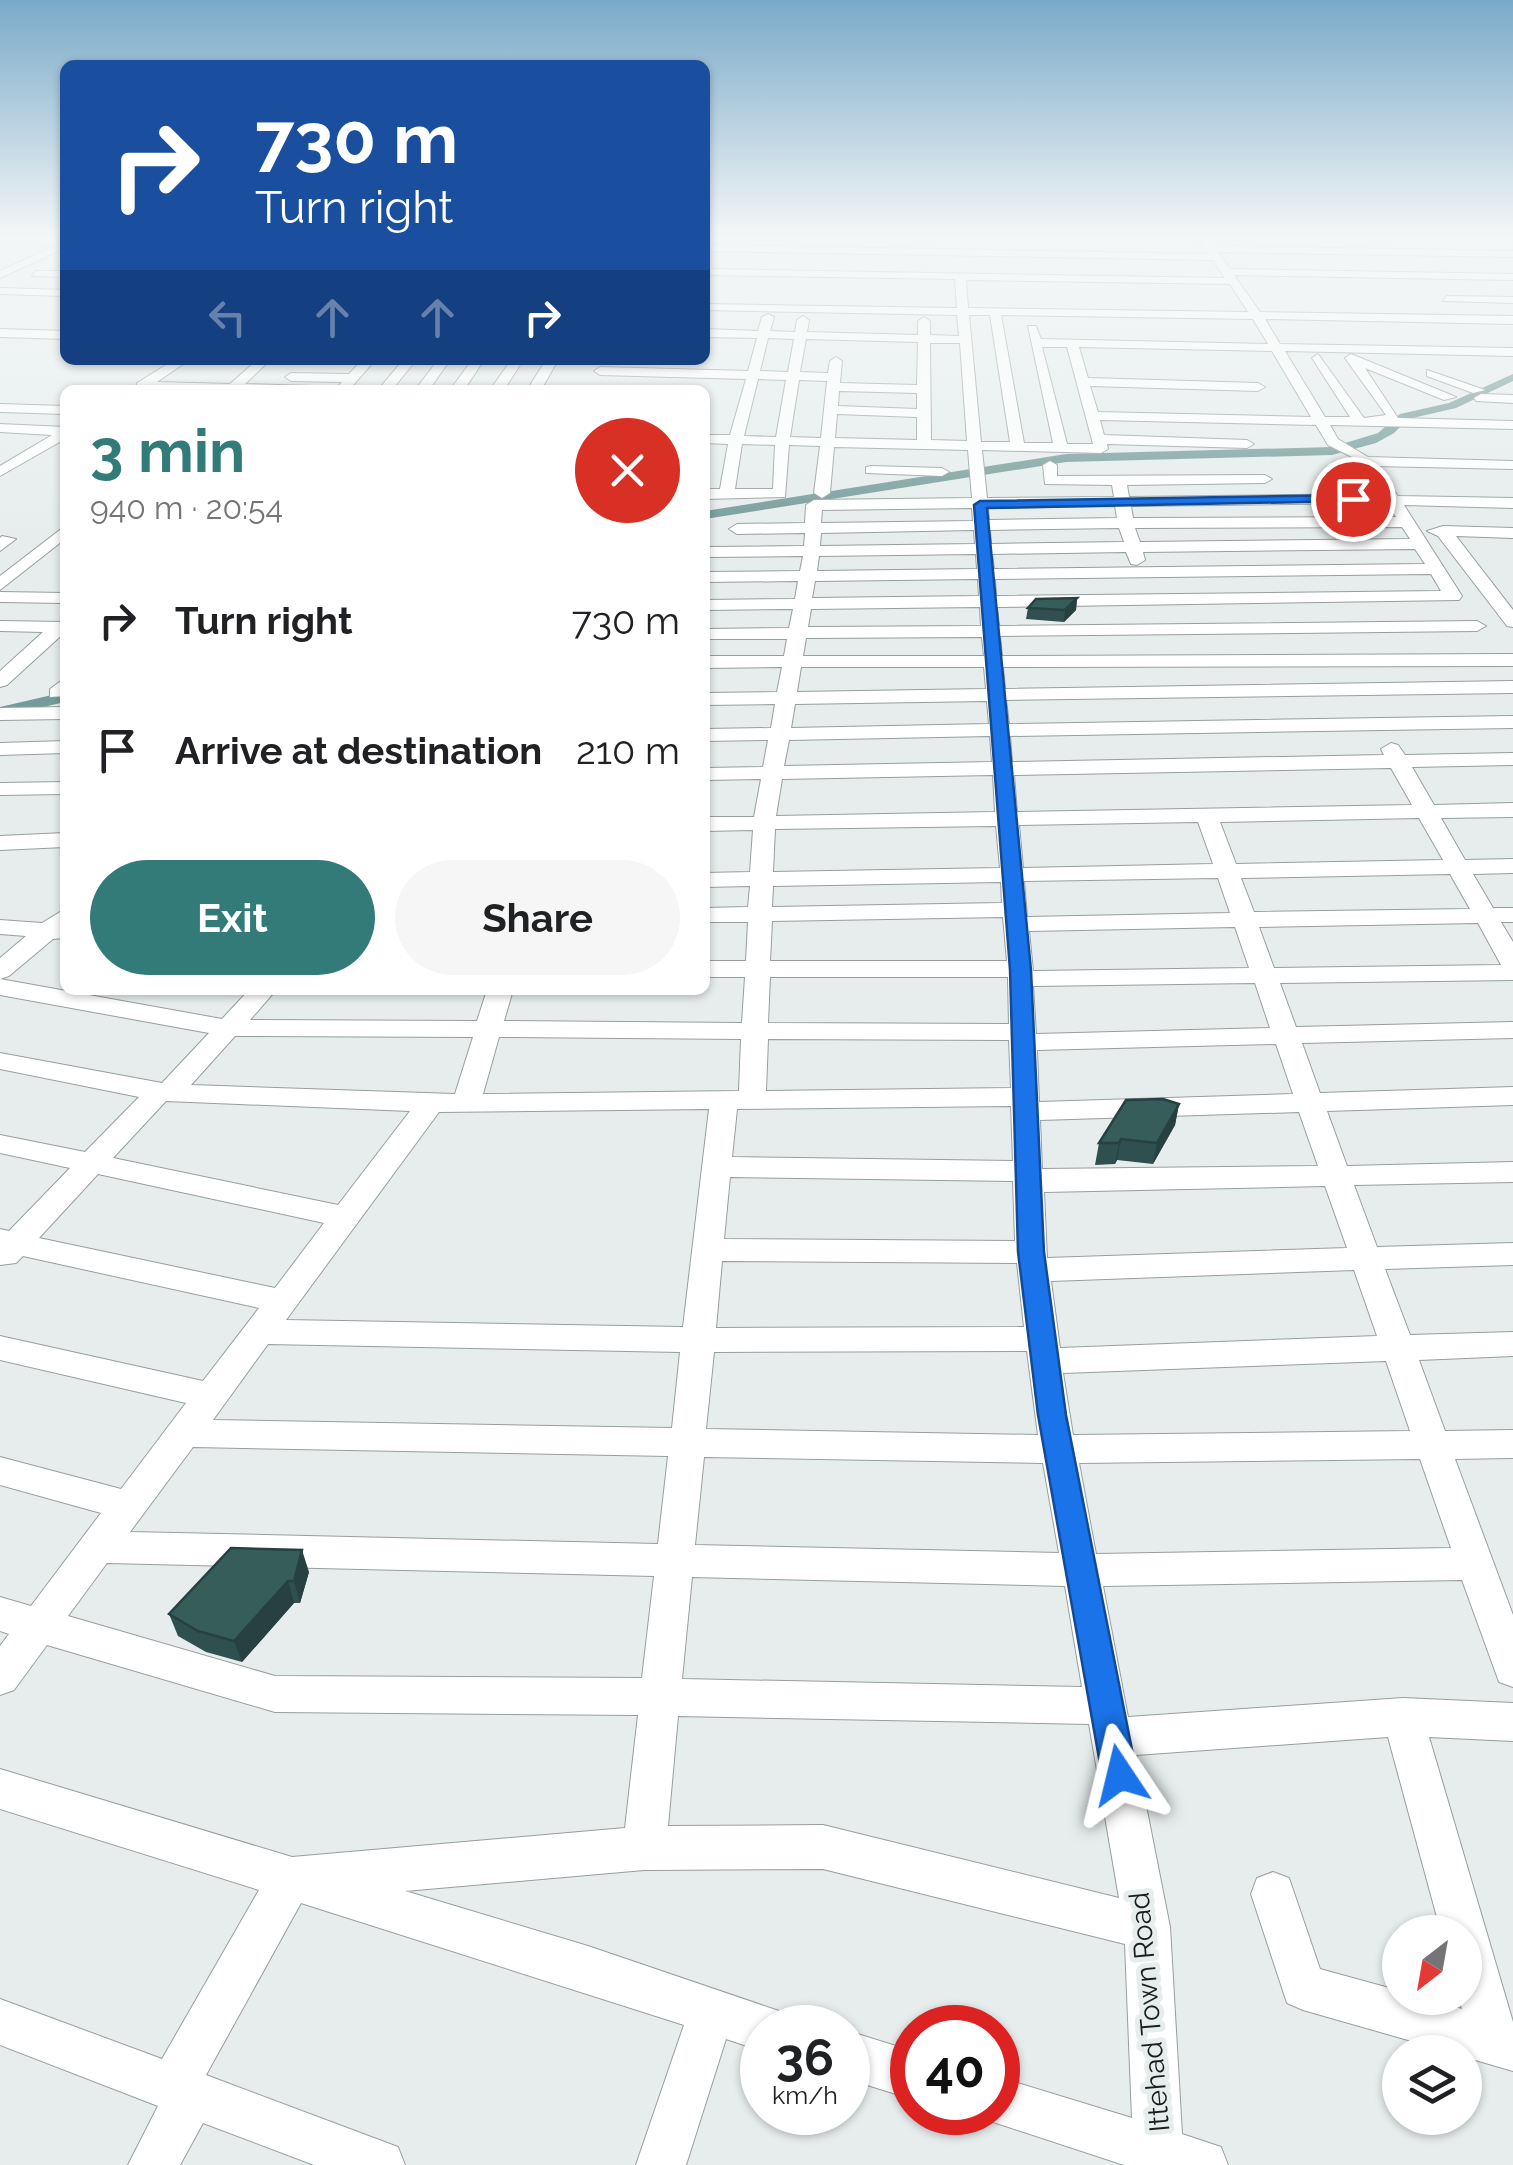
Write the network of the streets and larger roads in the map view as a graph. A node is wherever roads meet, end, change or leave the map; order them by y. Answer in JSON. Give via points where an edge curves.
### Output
{"nodes":[{"id":1,"x":764,"y":335,"type":"joint"},
{"id":2,"x":765,"y":335,"type":"edge"},
{"id":3,"x":924,"y":335,"type":"edge"},
{"id":4,"x":965,"y":335,"type":"edge"},
{"id":5,"x":999,"y":335,"type":"edge"},
{"id":6,"x":1038,"y":335,"type":"edge"},
{"id":7,"x":1058,"y":335,"type":"edge"},
{"id":8,"x":1112,"y":335,"type":"edge"},
{"id":9,"x":1160,"y":335,"type":"edge"},
{"id":10,"x":1160,"y":335,"type":"edge"},
{"id":11,"x":1245,"y":335,"type":"edge"},
{"id":12,"x":1267,"y":335,"type":"edge"},
{"id":13,"x":1464,"y":335,"type":"edge"},
{"id":14,"x":801,"y":336,"type":"junction"},
{"id":15,"x":839,"y":337,"type":"junction"},
{"id":16,"x":924,"y":339,"type":"junction"},
{"id":17,"x":966,"y":340,"type":"junction"},
{"id":18,"x":710,"y":342,"type":"edge"},
{"id":19,"x":1513,"y":342,"type":"edge"},
{"id":20,"x":1273,"y":343,"type":"junction"},
{"id":21,"x":1072,"y":344,"type":"junction"},
{"id":22,"x":1238,"y":350,"type":"junction"},
{"id":23,"x":1513,"y":352,"type":"edge"},
{"id":24,"x":718,"y":354,"type":"junction"},
{"id":25,"x":710,"y":356,"type":"edge"},
{"id":26,"x":1318,"y":358,"type":"junction"},
{"id":27,"x":1351,"y":358,"type":"junction"},
{"id":28,"x":1391,"y":359,"type":"junction"},
{"id":29,"x":1430,"y":360,"type":"junction"},
{"id":30,"x":1513,"y":361,"type":"edge"},
{"id":31,"x":175,"y":365,"type":"edge"},
{"id":32,"x":258,"y":365,"type":"edge"},
{"id":33,"x":303,"y":365,"type":"edge"},
{"id":34,"x":328,"y":365,"type":"edge"},
{"id":35,"x":406,"y":365,"type":"edge"},
{"id":36,"x":602,"y":366,"type":"edge"},
{"id":37,"x":665,"y":366,"type":"edge"},
{"id":38,"x":362,"y":368,"type":"edge"},
{"id":39,"x":753,"y":375,"type":"junction"},
{"id":40,"x":794,"y":376,"type":"junction"},
{"id":41,"x":291,"y":377,"type":"junction"},
{"id":42,"x":1408,"y":380,"type":"junction"},
{"id":43,"x":143,"y":385,"type":"edge"},
{"id":44,"x":236,"y":385,"type":"edge"},
{"id":45,"x":283,"y":385,"type":"edge"},
{"id":46,"x":389,"y":385,"type":"edge"},
{"id":47,"x":707,"y":385,"type":"edge"},
{"id":48,"x":1496,"y":395,"type":"edge"},
{"id":49,"x":1449,"y":396,"type":"dead end"},
{"id":50,"x":831,"y":399,"type":"junction"},
{"id":51,"x":1428,"y":405,"type":"dead end"},
{"id":52,"x":925,"y":407,"type":"junction"},
{"id":53,"x":0,"y":408,"type":"edge"},
{"id":54,"x":1466,"y":408,"type":"dead end"},
{"id":55,"x":60,"y":410,"type":"edge"},
{"id":56,"x":1090,"y":410,"type":"junction"},
{"id":57,"x":1389,"y":423,"type":"junction"},
{"id":58,"x":1238,"y":424,"type":"junction"},
{"id":59,"x":1323,"y":424,"type":"junction"},
{"id":60,"x":1361,"y":424,"type":"junction"},
{"id":61,"x":1442,"y":425,"type":"junction"},
{"id":62,"x":1488,"y":425,"type":"junction"},
{"id":63,"x":1513,"y":426,"type":"edge"},
{"id":64,"x":7,"y":428,"type":"edge"},
{"id":65,"x":1280,"y":428,"type":"junction"},
{"id":66,"x":60,"y":432,"type":"edge"},
{"id":67,"x":60,"y":435,"type":"edge"},
{"id":68,"x":0,"y":437,"type":"edge"},
{"id":69,"x":1460,"y":438,"type":"dead end"},
{"id":70,"x":710,"y":439,"type":"edge"},
{"id":71,"x":736,"y":440,"type":"junction"},
{"id":72,"x":1501,"y":440,"type":"dead end"},
{"id":73,"x":782,"y":441,"type":"junction"},
{"id":74,"x":826,"y":442,"type":"junction"},
{"id":75,"x":924,"y":444,"type":"junction"},
{"id":76,"x":1061,"y":448,"type":"junction"},
{"id":77,"x":1019,"y":454,"type":"junction"},
{"id":78,"x":1362,"y":454,"type":"junction"},
{"id":79,"x":1088,"y":460,"type":"dead end"},
{"id":80,"x":871,"y":463,"type":"junction"},
{"id":81,"x":1050,"y":465,"type":"dead end"},
{"id":82,"x":1513,"y":465,"type":"edge"},
{"id":83,"x":0,"y":472,"type":"edge"},
{"id":84,"x":942,"y":472,"type":"dead end"},
{"id":85,"x":1130,"y":476,"type":"junction"},
{"id":86,"x":1266,"y":479,"type":"junction"},
{"id":87,"x":1092,"y":480,"type":"junction"},
{"id":88,"x":1413,"y":482,"type":"junction"},
{"id":89,"x":1457,"y":482,"type":"junction"},
{"id":90,"x":1501,"y":486,"type":"edge"},
{"id":91,"x":728,"y":488,"type":"junction"},
{"id":92,"x":710,"y":493,"type":"edge"},
{"id":93,"x":822,"y":493,"type":"dead end"},
{"id":94,"x":1393,"y":499,"type":"junction"},
{"id":95,"x":1275,"y":500,"type":"junction"},
{"id":96,"x":1122,"y":502,"type":"junction"},
{"id":97,"x":1513,"y":518,"type":"edge"},
{"id":98,"x":1286,"y":522,"type":"junction"},
{"id":99,"x":1126,"y":524,"type":"junction"},
{"id":100,"x":812,"y":528,"type":"junction"},
{"id":101,"x":1410,"y":528,"type":"junction"},
{"id":102,"x":737,"y":529,"type":"dead end"},
{"id":103,"x":1443,"y":531,"type":"junction"},
{"id":104,"x":1494,"y":533,"type":"junction"},
{"id":105,"x":1513,"y":533,"type":"edge"},
{"id":106,"x":983,"y":535,"type":"junction"},
{"id":107,"x":60,"y":536,"type":"edge"},
{"id":108,"x":1297,"y":546,"type":"junction"},
{"id":109,"x":1132,"y":547,"type":"junction"},
{"id":110,"x":812,"y":550,"type":"junction"},
{"id":111,"x":710,"y":552,"type":"edge"},
{"id":112,"x":1513,"y":556,"type":"edge"},
{"id":113,"x":1436,"y":569,"type":"junction"},
{"id":114,"x":1307,"y":571,"type":"junction"},
{"id":115,"x":1142,"y":573,"type":"junction"},
{"id":116,"x":710,"y":576,"type":"edge"},
{"id":117,"x":807,"y":576,"type":"junction"},
{"id":118,"x":60,"y":582,"type":"edge"},
{"id":119,"x":0,"y":585,"type":"edge"},
{"id":120,"x":0,"y":596,"type":"edge"},
{"id":121,"x":1453,"y":596,"type":"junction"},
{"id":122,"x":1493,"y":596,"type":"junction"},
{"id":123,"x":43,"y":597,"type":"junction"},
{"id":124,"x":1320,"y":597,"type":"junction"},
{"id":125,"x":1513,"y":597,"type":"edge"},
{"id":126,"x":60,"y":598,"type":"edge"},
{"id":127,"x":1149,"y":599,"type":"junction"},
{"id":128,"x":802,"y":603,"type":"junction"},
{"id":129,"x":710,"y":605,"type":"edge"},
{"id":130,"x":1513,"y":622,"type":"edge"},
{"id":131,"x":0,"y":626,"type":"edge"},
{"id":132,"x":1336,"y":626,"type":"junction"},
{"id":133,"x":60,"y":627,"type":"edge"},
{"id":134,"x":1154,"y":627,"type":"junction"},
{"id":135,"x":60,"y":629,"type":"edge"},
{"id":136,"x":797,"y":633,"type":"junction"},
{"id":137,"x":710,"y":634,"type":"edge"},
{"id":138,"x":1351,"y":658,"type":"junction"},
{"id":139,"x":1163,"y":659,"type":"junction"},
{"id":140,"x":1513,"y":660,"type":"edge"},
{"id":141,"x":710,"y":662,"type":"edge"},
{"id":142,"x":792,"y":662,"type":"junction"},
{"id":143,"x":0,"y":681,"type":"edge"},
{"id":144,"x":1513,"y":687,"type":"edge"},
{"id":145,"x":1365,"y":689,"type":"junction"},
{"id":146,"x":1173,"y":692,"type":"junction"},
{"id":147,"x":996,"y":694,"type":"junction"},
{"id":148,"x":786,"y":698,"type":"junction"},
{"id":149,"x":710,"y":699,"type":"edge"},
{"id":150,"x":60,"y":713,"type":"edge"},
{"id":151,"x":9,"y":714,"type":"edge"},
{"id":152,"x":1513,"y":722,"type":"edge"},
{"id":153,"x":1375,"y":724,"type":"junction"},
{"id":154,"x":1185,"y":726,"type":"junction"},
{"id":155,"x":999,"y":729,"type":"junction"},
{"id":156,"x":780,"y":733,"type":"junction"},
{"id":157,"x":710,"y":735,"type":"edge"},
{"id":158,"x":60,"y":747,"type":"edge"},
{"id":159,"x":0,"y":749,"type":"edge"},
{"id":160,"x":1513,"y":759,"type":"edge"},
{"id":161,"x":1400,"y":761,"type":"junction"},
{"id":162,"x":1003,"y":768,"type":"junction"},
{"id":163,"x":773,"y":773,"type":"junction"},
{"id":164,"x":710,"y":774,"type":"edge"},
{"id":165,"x":60,"y":788,"type":"edge"},
{"id":166,"x":0,"y":790,"type":"edge"},
{"id":167,"x":1206,"y":795,"type":"junction"},
{"id":168,"x":1513,"y":810,"type":"edge"},
{"id":169,"x":1430,"y":812,"type":"junction"},
{"id":170,"x":1007,"y":818,"type":"junction"},
{"id":171,"x":764,"y":823,"type":"junction"},
{"id":172,"x":710,"y":824,"type":"edge"},
{"id":173,"x":60,"y":840,"type":"edge"},
{"id":174,"x":0,"y":843,"type":"edge"},
{"id":175,"x":1513,"y":866,"type":"edge"},
{"id":176,"x":1460,"y":867,"type":"junction"},
{"id":177,"x":1228,"y":870,"type":"junction"},
{"id":178,"x":1012,"y":874,"type":"junction"},
{"id":179,"x":762,"y":879,"type":"junction"},
{"id":180,"x":710,"y":880,"type":"edge"},
{"id":181,"x":760,"y":914,"type":"junction"},
{"id":182,"x":710,"y":915,"type":"edge"},
{"id":183,"x":1513,"y":915,"type":"edge"},
{"id":184,"x":1486,"y":916,"type":"junction"},
{"id":185,"x":1016,"y":917,"type":"junction"},
{"id":186,"x":1245,"y":920,"type":"junction"},
{"id":187,"x":0,"y":927,"type":"edge"},
{"id":188,"x":60,"y":927,"type":"edge"},
{"id":189,"x":1513,"y":964,"type":"edge"},
{"id":190,"x":710,"y":969,"type":"edge"},
{"id":191,"x":758,"y":969,"type":"junction"},
{"id":192,"x":0,"y":971,"type":"edge"},
{"id":193,"x":1513,"y":972,"type":"edge"},
{"id":194,"x":1021,"y":974,"type":"junction"},
{"id":195,"x":1265,"y":975,"type":"junction"},
{"id":196,"x":0,"y":986,"type":"edge"},
{"id":197,"x":259,"y":995,"type":"edge"},
{"id":198,"x":498,"y":995,"type":"edge"},
{"id":199,"x":228,"y":1028,"type":"junction"},
{"id":200,"x":488,"y":1029,"type":"junction"},
{"id":201,"x":755,"y":1030,"type":"junction"},
{"id":202,"x":1513,"y":1030,"type":"edge"},
{"id":203,"x":1286,"y":1036,"type":"junction"},
{"id":204,"x":1024,"y":1037,"type":"junction"},
{"id":205,"x":0,"y":1061,"type":"edge"},
{"id":206,"x":164,"y":1092,"type":"junction"},
{"id":207,"x":1513,"y":1096,"type":"edge"},
{"id":208,"x":738,"y":1100,"type":"junction"},
{"id":209,"x":466,"y":1102,"type":"junction"},
{"id":210,"x":1310,"y":1102,"type":"junction"},
{"id":211,"x":431,"y":1103,"type":"junction"},
{"id":212,"x":1027,"y":1104,"type":"junction"},
{"id":213,"x":0,"y":1144,"type":"edge"},
{"id":214,"x":90,"y":1165,"type":"junction"},
{"id":215,"x":717,"y":1167,"type":"junction"},
{"id":216,"x":1513,"y":1172,"type":"edge"},
{"id":217,"x":1029,"y":1176,"type":"junction"},
{"id":218,"x":1336,"y":1176,"type":"junction"},
{"id":219,"x":346,"y":1217,"type":"junction"},
{"id":220,"x":5,"y":1248,"type":"edge"},
{"id":221,"x":708,"y":1250,"type":"junction"},
{"id":222,"x":1513,"y":1254,"type":"edge"},
{"id":223,"x":1366,"y":1259,"type":"junction"},
{"id":224,"x":1032,"y":1260,"type":"junction"},
{"id":225,"x":282,"y":1301,"type":"junction"},
{"id":226,"x":259,"y":1332,"type":"junction"},
{"id":227,"x":698,"y":1340,"type":"junction"},
{"id":228,"x":1513,"y":1344,"type":"edge"},
{"id":229,"x":0,"y":1348,"type":"edge"},
{"id":230,"x":1398,"y":1348,"type":"junction"},
{"id":231,"x":1045,"y":1350,"type":"junction"},
{"id":232,"x":211,"y":1396,"type":"junction"},
{"id":233,"x":183,"y":1433,"type":"junction"},
{"id":234,"x":687,"y":1442,"type":"junction"},
{"id":235,"x":1513,"y":1444,"type":"edge"},
{"id":236,"x":1434,"y":1447,"type":"junction"},
{"id":237,"x":1058,"y":1449,"type":"junction"},
{"id":238,"x":0,"y":1470,"type":"edge"},
{"id":239,"x":129,"y":1506,"type":"junction"},
{"id":240,"x":98,"y":1547,"type":"junction"},
{"id":241,"x":674,"y":1562,"type":"junction"},
{"id":242,"x":1476,"y":1564,"type":"junction"},
{"id":243,"x":1082,"y":1570,"type":"junction"},
{"id":244,"x":0,"y":1614,"type":"edge"},
{"id":245,"x":39,"y":1626,"type":"junction"},
{"id":246,"x":1513,"y":1668,"type":"edge"},
{"id":247,"x":0,"y":1677,"type":"edge"},
{"id":248,"x":660,"y":1696,"type":"junction"},
{"id":249,"x":1403,"y":1717,"type":"junction"},
{"id":250,"x":1110,"y":1722,"type":"junction"},
{"id":251,"x":1513,"y":1722,"type":"edge"},
{"id":252,"x":0,"y":1789,"type":"edge"},
{"id":253,"x":644,"y":1848,"type":"junction"},
{"id":254,"x":290,"y":1879,"type":"junction"},
{"id":255,"x":1274,"y":1894,"type":"dead end"},
{"id":256,"x":1460,"y":1915,"type":"edge"},
{"id":257,"x":1147,"y":1927,"type":"junction"},
{"id":258,"x":1482,"y":1982,"type":"edge"},
{"id":259,"x":711,"y":2012,"type":"junction"},
{"id":260,"x":740,"y":2021,"type":"edge"},
{"id":261,"x":0,"y":2022,"type":"edge"},
{"id":262,"x":1504,"y":2044,"type":"edge"},
{"id":263,"x":183,"y":2090,"type":"junction"},
{"id":264,"x":1020,"y":2108,"type":"edge"},
{"id":265,"x":1174,"y":2160,"type":"edge"},
{"id":266,"x":154,"y":2165,"type":"edge"},
{"id":267,"x":380,"y":2165,"type":"edge"},
{"id":268,"x":661,"y":2165,"type":"edge"}],
"edges":[{"from":1,"to":24,"type":"street"},
{"from":1,"to":39,"type":"street"},
{"from":2,"to":14,"type":"street"},
{"from":3,"to":16,"type":"street"},
{"from":4,"to":17,"type":"street","name":"Ittehad Town Road"},
{"from":5,"to":77,"type":"street"},
{"from":6,"to":76,"type":"street"},
{"from":7,"to":21,"type":"street"},
{"from":8,"to":21,"type":"street"},
{"from":9,"to":22,"type":"street"},
{"from":10,"to":22,"type":"street"},
{"from":11,"to":22,"type":"street"},
{"from":12,"to":20,"type":"street"},
{"from":13,"to":20,"type":"street"},
{"from":14,"to":15,"type":"street"},
{"from":14,"to":40,"type":"street"},
{"from":15,"to":16,"type":"street"},
{"from":15,"to":50,"type":"street"},
{"from":16,"to":17,"type":"street"},
{"from":16,"to":52,"type":"street"},
{"from":17,"to":106,"type":"street","name":"Ittehad Town Road"},
{"from":18,"to":24,"type":"street"},
{"from":19,"to":20,"type":"street"},
{"from":20,"to":22,"type":"street"},
{"from":20,"to":23,"type":"street"},
{"from":20,"to":26,"type":"street"},
{"from":20,"to":59,"type":"street"},
{"from":21,"to":56,"type":"street"},
{"from":22,"to":58,"type":"street"},
{"from":22,"to":65,"type":"street"},
{"from":24,"to":25,"type":"street"},
{"from":24,"to":39,"type":"street"},
{"from":24,"to":47,"type":"street"},
{"from":26,"to":27,"type":"street"},
{"from":26,"to":60,"type":"street"},
{"from":27,"to":28,"type":"street"},
{"from":27,"to":42,"type":"street"},
{"from":27,"to":57,"type":"street","via":[[1394,416]]},
{"from":28,"to":29,"type":"street"},
{"from":28,"to":48,"type":"street"},
{"from":29,"to":30,"type":"street"},
{"from":29,"to":48,"type":"street"},
{"from":31,"to":43,"type":"street"},
{"from":32,"to":44,"type":"street"},
{"from":33,"to":41,"type":"street"},
{"from":34,"to":38,"type":"street"},
{"from":35,"to":46,"type":"street"},
{"from":36,"to":37,"type":"street"},
{"from":38,"to":41,"type":"street"},
{"from":39,"to":40,"type":"street"},
{"from":39,"to":71,"type":"street"},
{"from":40,"to":50,"type":"street"},
{"from":40,"to":73,"type":"street"},
{"from":41,"to":45,"type":"street"},
{"from":42,"to":49,"type":"street"},
{"from":42,"to":51,"type":"street"},
{"from":48,"to":54,"type":"street"},
{"from":50,"to":52,"type":"street"},
{"from":50,"to":52,"type":"street"},
{"from":50,"to":74,"type":"street"},
{"from":52,"to":75,"type":"street"},
{"from":53,"to":55,"type":"street"},
{"from":56,"to":58,"type":"street"},
{"from":56,"to":58,"type":"street"},
{"from":56,"to":58,"type":"street"},
{"from":56,"to":76,"type":"street","via":[[1101,449]]},
{"from":57,"to":60,"type":"street"},
{"from":57,"to":61,"type":"street"},
{"from":58,"to":65,"type":"street"},
{"from":58,"to":86,"type":"street"},
{"from":59,"to":60,"type":"street"},
{"from":59,"to":65,"type":"street"},
{"from":59,"to":78,"type":"street","via":[[1333,442]]},
{"from":61,"to":62,"type":"street"},
{"from":61,"to":69,"type":"street"},
{"from":62,"to":63,"type":"street"},
{"from":62,"to":72,"type":"street"},
{"from":64,"to":66,"type":"street"},
{"from":64,"to":68,"type":"street"},
{"from":67,"to":83,"type":"street"},
{"from":70,"to":71,"type":"street"},
{"from":71,"to":73,"type":"street"},
{"from":71,"to":91,"type":"street"},
{"from":73,"to":74,"type":"street"},
{"from":73,"to":91,"type":"street","via":[[779,482]]},
{"from":74,"to":80,"type":"street"},
{"from":74,"to":93,"type":"street"},
{"from":75,"to":80,"type":"street"},
{"from":75,"to":106,"type":"street"},
{"from":76,"to":77,"type":"street"},
{"from":77,"to":106,"type":"street"},
{"from":78,"to":88,"type":"street"},
{"from":78,"to":90,"type":"street","via":[[1471,451]]},
{"from":78,"to":94,"type":"street"},
{"from":79,"to":87,"type":"street"},
{"from":80,"to":84,"type":"street"},
{"from":80,"to":106,"type":"street"},
{"from":81,"to":87,"type":"street","via":[[1050,481]]},
{"from":82,"to":90,"type":"street"},
{"from":85,"to":86,"type":"street"},
{"from":85,"to":87,"type":"street"},
{"from":85,"to":96,"type":"street"},
{"from":86,"to":95,"type":"street"},
{"from":88,"to":89,"type":"street"},
{"from":88,"to":89,"type":"street"},
{"from":88,"to":94,"type":"street"},
{"from":89,"to":90,"type":"street"},
{"from":89,"to":90,"type":"street"},
{"from":91,"to":92,"type":"street"},
{"from":94,"to":95,"type":"street"},
{"from":94,"to":101,"type":"street"},
{"from":95,"to":96,"type":"street"},
{"from":95,"to":98,"type":"street"},
{"from":96,"to":99,"type":"street"},
{"from":96,"to":106,"type":"street"},
{"from":97,"to":101,"type":"street"},
{"from":98,"to":99,"type":"street"},
{"from":98,"to":101,"type":"street"},
{"from":98,"to":108,"type":"street"},
{"from":99,"to":106,"type":"street"},
{"from":99,"to":109,"type":"street"},
{"from":100,"to":102,"type":"street"},
{"from":100,"to":106,"type":"street","via":[[814,505]]},
{"from":100,"to":110,"type":"street"},
{"from":101,"to":103,"type":"street"},
{"from":101,"to":108,"type":"street"},
{"from":101,"to":113,"type":"street"},
{"from":103,"to":104,"type":"street"},
{"from":103,"to":122,"type":"street"},
{"from":104,"to":105,"type":"street"},
{"from":104,"to":112,"type":"street"},
{"from":106,"to":109,"type":"street"},
{"from":106,"to":110,"type":"street"},
{"from":106,"to":115,"type":"street"},
{"from":106,"to":117,"type":"street"},
{"from":106,"to":127,"type":"street"},
{"from":106,"to":128,"type":"street"},
{"from":106,"to":134,"type":"street"},
{"from":106,"to":136,"type":"street"},
{"from":106,"to":139,"type":"street"},
{"from":106,"to":142,"type":"street"},
{"from":106,"to":147,"type":"street","name":"Ittehad Town Road"},
{"from":107,"to":119,"type":"street"},
{"from":108,"to":109,"type":"street"},
{"from":108,"to":114,"type":"street"},
{"from":109,"to":115,"type":"street"},
{"from":110,"to":111,"type":"street"},
{"from":110,"to":117,"type":"street"},
{"from":113,"to":114,"type":"street"},
{"from":113,"to":121,"type":"street"},
{"from":114,"to":115,"type":"street"},
{"from":114,"to":124,"type":"street"},
{"from":115,"to":127,"type":"street"},
{"from":116,"to":117,"type":"street"},
{"from":117,"to":128,"type":"street"},
{"from":118,"to":123,"type":"street"},
{"from":120,"to":123,"type":"street"},
{"from":121,"to":122,"type":"street"},
{"from":121,"to":124,"type":"street"},
{"from":121,"to":132,"type":"street","via":[[1477,626]]},
{"from":122,"to":125,"type":"street"},
{"from":122,"to":130,"type":"street"},
{"from":123,"to":126,"type":"street"},
{"from":124,"to":127,"type":"street"},
{"from":124,"to":132,"type":"street"},
{"from":127,"to":134,"type":"street"},
{"from":128,"to":129,"type":"street"},
{"from":128,"to":136,"type":"street"},
{"from":131,"to":133,"type":"street"},
{"from":132,"to":134,"type":"street"},
{"from":132,"to":138,"type":"street"},
{"from":134,"to":139,"type":"street"},
{"from":135,"to":143,"type":"street"},
{"from":136,"to":137,"type":"street"},
{"from":136,"to":142,"type":"street"},
{"from":138,"to":139,"type":"street"},
{"from":138,"to":140,"type":"street"},
{"from":138,"to":145,"type":"street"},
{"from":139,"to":146,"type":"street"},
{"from":141,"to":142,"type":"street"},
{"from":142,"to":148,"type":"street"},
{"from":144,"to":145,"type":"street"},
{"from":145,"to":146,"type":"street"},
{"from":145,"to":153,"type":"street"},
{"from":146,"to":147,"type":"street"},
{"from":146,"to":154,"type":"street"},
{"from":147,"to":148,"type":"street"},
{"from":147,"to":155,"type":"street","name":"Ittehad Town Road"},
{"from":148,"to":149,"type":"street"},
{"from":148,"to":156,"type":"street"},
{"from":150,"to":151,"type":"street"},
{"from":152,"to":153,"type":"street"},
{"from":153,"to":154,"type":"street"},
{"from":153,"to":161,"type":"street"},
{"from":154,"to":155,"type":"street"},
{"from":154,"to":167,"type":"street"},
{"from":155,"to":156,"type":"street"},
{"from":155,"to":162,"type":"street","name":"Ittehad Town Road"},
{"from":156,"to":157,"type":"street"},
{"from":156,"to":163,"type":"street"},
{"from":158,"to":159,"type":"street"},
{"from":160,"to":161,"type":"street"},
{"from":161,"to":167,"type":"street"},
{"from":161,"to":169,"type":"street"},
{"from":162,"to":163,"type":"street"},
{"from":162,"to":167,"type":"street"},
{"from":162,"to":170,"type":"street","name":"Ittehad Town Road"},
{"from":163,"to":164,"type":"street"},
{"from":163,"to":171,"type":"street"},
{"from":165,"to":166,"type":"street"},
{"from":167,"to":169,"type":"street"},
{"from":167,"to":170,"type":"street"},
{"from":167,"to":177,"type":"street"},
{"from":168,"to":169,"type":"street"},
{"from":169,"to":176,"type":"street"},
{"from":170,"to":171,"type":"street"},
{"from":170,"to":178,"type":"street","name":"Ittehad Town Road"},
{"from":171,"to":172,"type":"street"},
{"from":171,"to":179,"type":"street"},
{"from":173,"to":174,"type":"street"},
{"from":175,"to":176,"type":"street"},
{"from":176,"to":177,"type":"street"},
{"from":176,"to":184,"type":"street"},
{"from":177,"to":178,"type":"street"},
{"from":177,"to":186,"type":"street"},
{"from":178,"to":179,"type":"street"},
{"from":178,"to":185,"type":"street","name":"Ittehad Town Road"},
{"from":179,"to":180,"type":"street"},
{"from":179,"to":181,"type":"street"},
{"from":181,"to":182,"type":"street"},
{"from":181,"to":185,"type":"street"},
{"from":181,"to":191,"type":"street"},
{"from":183,"to":184,"type":"street"},
{"from":184,"to":186,"type":"street"},
{"from":184,"to":189,"type":"street"},
{"from":185,"to":186,"type":"street"},
{"from":185,"to":194,"type":"street","name":"Ittehad Town Road"},
{"from":186,"to":195,"type":"street"},
{"from":187,"to":188,"type":"street"},
{"from":188,"to":192,"type":"street"},
{"from":190,"to":191,"type":"street"},
{"from":191,"to":194,"type":"street"},
{"from":191,"to":201,"type":"street"},
{"from":193,"to":195,"type":"street"},
{"from":194,"to":195,"type":"street"},
{"from":194,"to":204,"type":"street","name":"Ittehad Town Road"},
{"from":195,"to":203,"type":"street"},
{"from":196,"to":199,"type":"street"},
{"from":197,"to":199,"type":"street"},
{"from":198,"to":200,"type":"street"},
{"from":199,"to":200,"type":"street"},
{"from":199,"to":206,"type":"street"},
{"from":200,"to":201,"type":"street"},
{"from":200,"to":209,"type":"street"},
{"from":201,"to":204,"type":"street"},
{"from":201,"to":208,"type":"street"},
{"from":202,"to":203,"type":"street"},
{"from":203,"to":204,"type":"street"},
{"from":203,"to":210,"type":"street"},
{"from":204,"to":212,"type":"street","name":"Ittehad Town Road"},
{"from":205,"to":206,"type":"street"},
{"from":206,"to":211,"type":"street"},
{"from":206,"to":214,"type":"street"},
{"from":207,"to":210,"type":"street"},
{"from":208,"to":209,"type":"street"},
{"from":208,"to":212,"type":"street"},
{"from":208,"to":215,"type":"street"},
{"from":209,"to":211,"type":"street"},
{"from":210,"to":212,"type":"street"},
{"from":210,"to":218,"type":"street"},
{"from":211,"to":219,"type":"street"},
{"from":212,"to":217,"type":"street","name":"Ittehad Town Road"},
{"from":213,"to":214,"type":"street"},
{"from":214,"to":219,"type":"street"},
{"from":214,"to":220,"type":"street"},
{"from":215,"to":217,"type":"street"},
{"from":215,"to":221,"type":"street"},
{"from":216,"to":218,"type":"street"},
{"from":217,"to":218,"type":"street"},
{"from":217,"to":224,"type":"street","name":"Ittehad Town Road"},
{"from":218,"to":223,"type":"street"},
{"from":219,"to":225,"type":"street"},
{"from":220,"to":225,"type":"street"},
{"from":221,"to":224,"type":"street"},
{"from":221,"to":227,"type":"street"},
{"from":222,"to":223,"type":"street"},
{"from":223,"to":224,"type":"street"},
{"from":223,"to":230,"type":"street"},
{"from":224,"to":231,"type":"street","name":"Ittehad Town Road"},
{"from":225,"to":226,"type":"street"},
{"from":226,"to":227,"type":"street"},
{"from":226,"to":232,"type":"street"},
{"from":227,"to":231,"type":"street"},
{"from":227,"to":234,"type":"street"},
{"from":228,"to":230,"type":"street"},
{"from":229,"to":232,"type":"street"},
{"from":230,"to":231,"type":"street"},
{"from":230,"to":236,"type":"street"},
{"from":231,"to":237,"type":"street","name":"Ittehad Town Road"},
{"from":232,"to":233,"type":"street"},
{"from":233,"to":234,"type":"street"},
{"from":233,"to":239,"type":"street"},
{"from":234,"to":237,"type":"street"},
{"from":234,"to":241,"type":"street"},
{"from":235,"to":236,"type":"street"},
{"from":236,"to":237,"type":"street"},
{"from":236,"to":242,"type":"street"},
{"from":237,"to":243,"type":"street","name":"Ittehad Town Road"},
{"from":238,"to":239,"type":"street"},
{"from":239,"to":240,"type":"street"},
{"from":240,"to":241,"type":"street"},
{"from":240,"to":245,"type":"street"},
{"from":241,"to":243,"type":"street"},
{"from":241,"to":248,"type":"street"},
{"from":242,"to":243,"type":"street"},
{"from":242,"to":246,"type":"street"},
{"from":243,"to":250,"type":"street","name":"Ittehad Town Road"},
{"from":244,"to":245,"type":"street"},
{"from":245,"to":247,"type":"street"},
{"from":245,"to":248,"type":"street","via":[[275,1694]]},
{"from":248,"to":250,"type":"street"},
{"from":248,"to":253,"type":"street"},
{"from":249,"to":250,"type":"street"},
{"from":249,"to":251,"type":"street"},
{"from":249,"to":256,"type":"street"},
{"from":250,"to":257,"type":"street","name":"Ittehad Town Road"},
{"from":252,"to":254,"type":"street"},
{"from":253,"to":254,"type":"street"},
{"from":253,"to":257,"type":"street","via":[[823,1847]]},
{"from":254,"to":259,"type":"street"},
{"from":254,"to":263,"type":"street"},
{"from":255,"to":262,"type":"street","via":[[1302,1987]]},
{"from":257,"to":265,"type":"street","name":"Ittehad Town Road"},
{"from":258,"to":262,"type":"street"},
{"from":259,"to":260,"type":"street"},
{"from":259,"to":268,"type":"street"},
{"from":261,"to":263,"type":"street"},
{"from":263,"to":266,"type":"street"},
{"from":263,"to":267,"type":"street"},
{"from":264,"to":265,"type":"street"}]}
